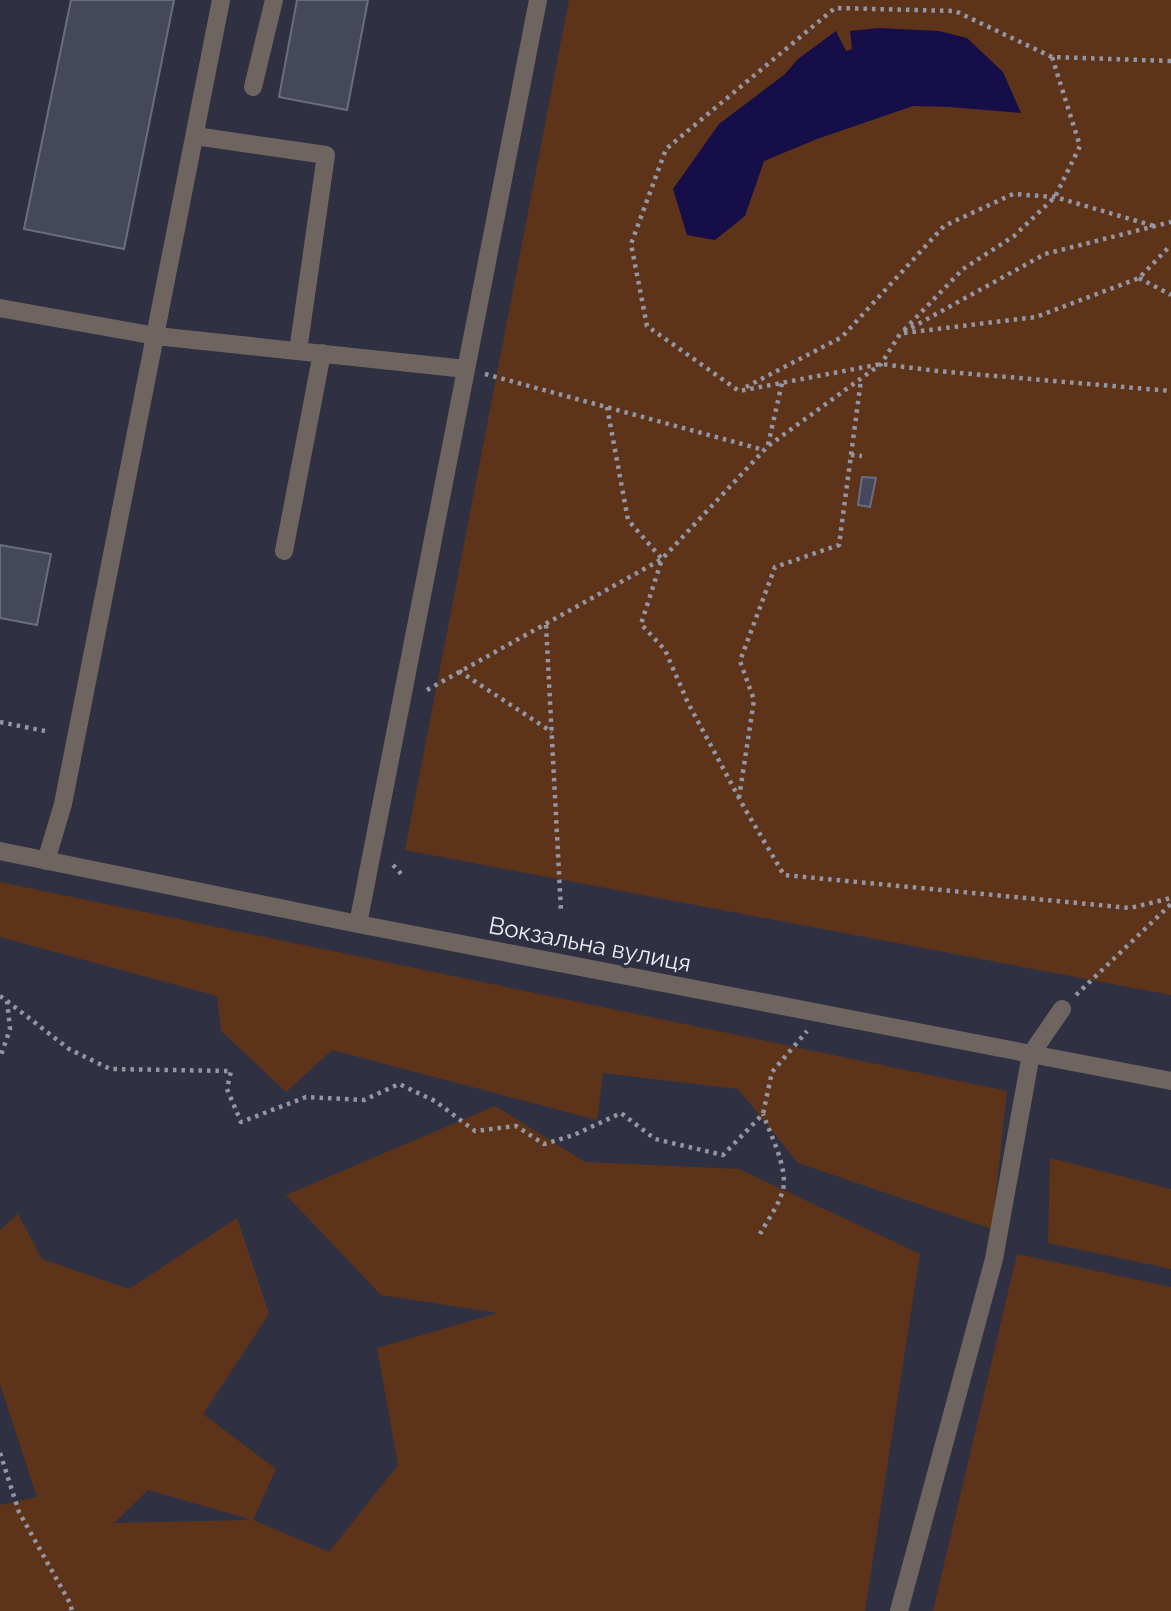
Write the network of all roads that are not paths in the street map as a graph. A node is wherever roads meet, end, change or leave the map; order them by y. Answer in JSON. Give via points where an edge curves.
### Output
{"nodes":[{"id":1,"x":221,"y":0,"type":"edge"},
{"id":2,"x":274,"y":0,"type":"edge"},
{"id":3,"x":538,"y":0,"type":"edge"},
{"id":4,"x":253,"y":87,"type":"dead end"},
{"id":5,"x":195,"y":136,"type":"junction"},
{"id":6,"x":0,"y":308,"type":"edge"},
{"id":7,"x":156,"y":336,"type":"junction"},
{"id":8,"x":298,"y":351,"type":"junction"},
{"id":9,"x":322,"y":353,"type":"junction"},
{"id":10,"x":466,"y":369,"type":"junction"},
{"id":11,"x":284,"y":551,"type":"dead end"},
{"id":12,"x":0,"y":851,"type":"edge"},
{"id":13,"x":46,"y":861,"type":"junction"},
{"id":14,"x":358,"y":924,"type":"junction"},
{"id":15,"x":1062,"y":1009,"type":"road end"},
{"id":16,"x":1031,"y":1054,"type":"junction"},
{"id":17,"x":1171,"y":1082,"type":"edge"},
{"id":18,"x":899,"y":1611,"type":"edge"}],
"edges":[{"from":1,"to":5,"type":"street"},
{"from":2,"to":4,"type":"street"},
{"from":3,"to":10,"type":"street"},
{"from":5,"to":7,"type":"street"},
{"from":5,"to":8,"type":"street","via":[[326,155]]},
{"from":6,"to":7,"type":"street"},
{"from":7,"to":8,"type":"street"},
{"from":7,"to":13,"type":"street","via":[[66,790]]},
{"from":8,"to":9,"type":"street"},
{"from":9,"to":10,"type":"street"},
{"from":9,"to":11,"type":"street"},
{"from":10,"to":14,"type":"street"},
{"from":12,"to":13,"type":"street","name":"Вокзальна вулиця"},
{"from":13,"to":14,"type":"street","name":"Вокзальна вулиця"},
{"from":14,"to":16,"type":"street","name":"Вокзальна вулиця"},
{"from":15,"to":16,"type":"street"},
{"from":16,"to":17,"type":"street","name":"Вокзальна вулиця"},
{"from":16,"to":18,"type":"street","via":[[994,1259]]}]}
